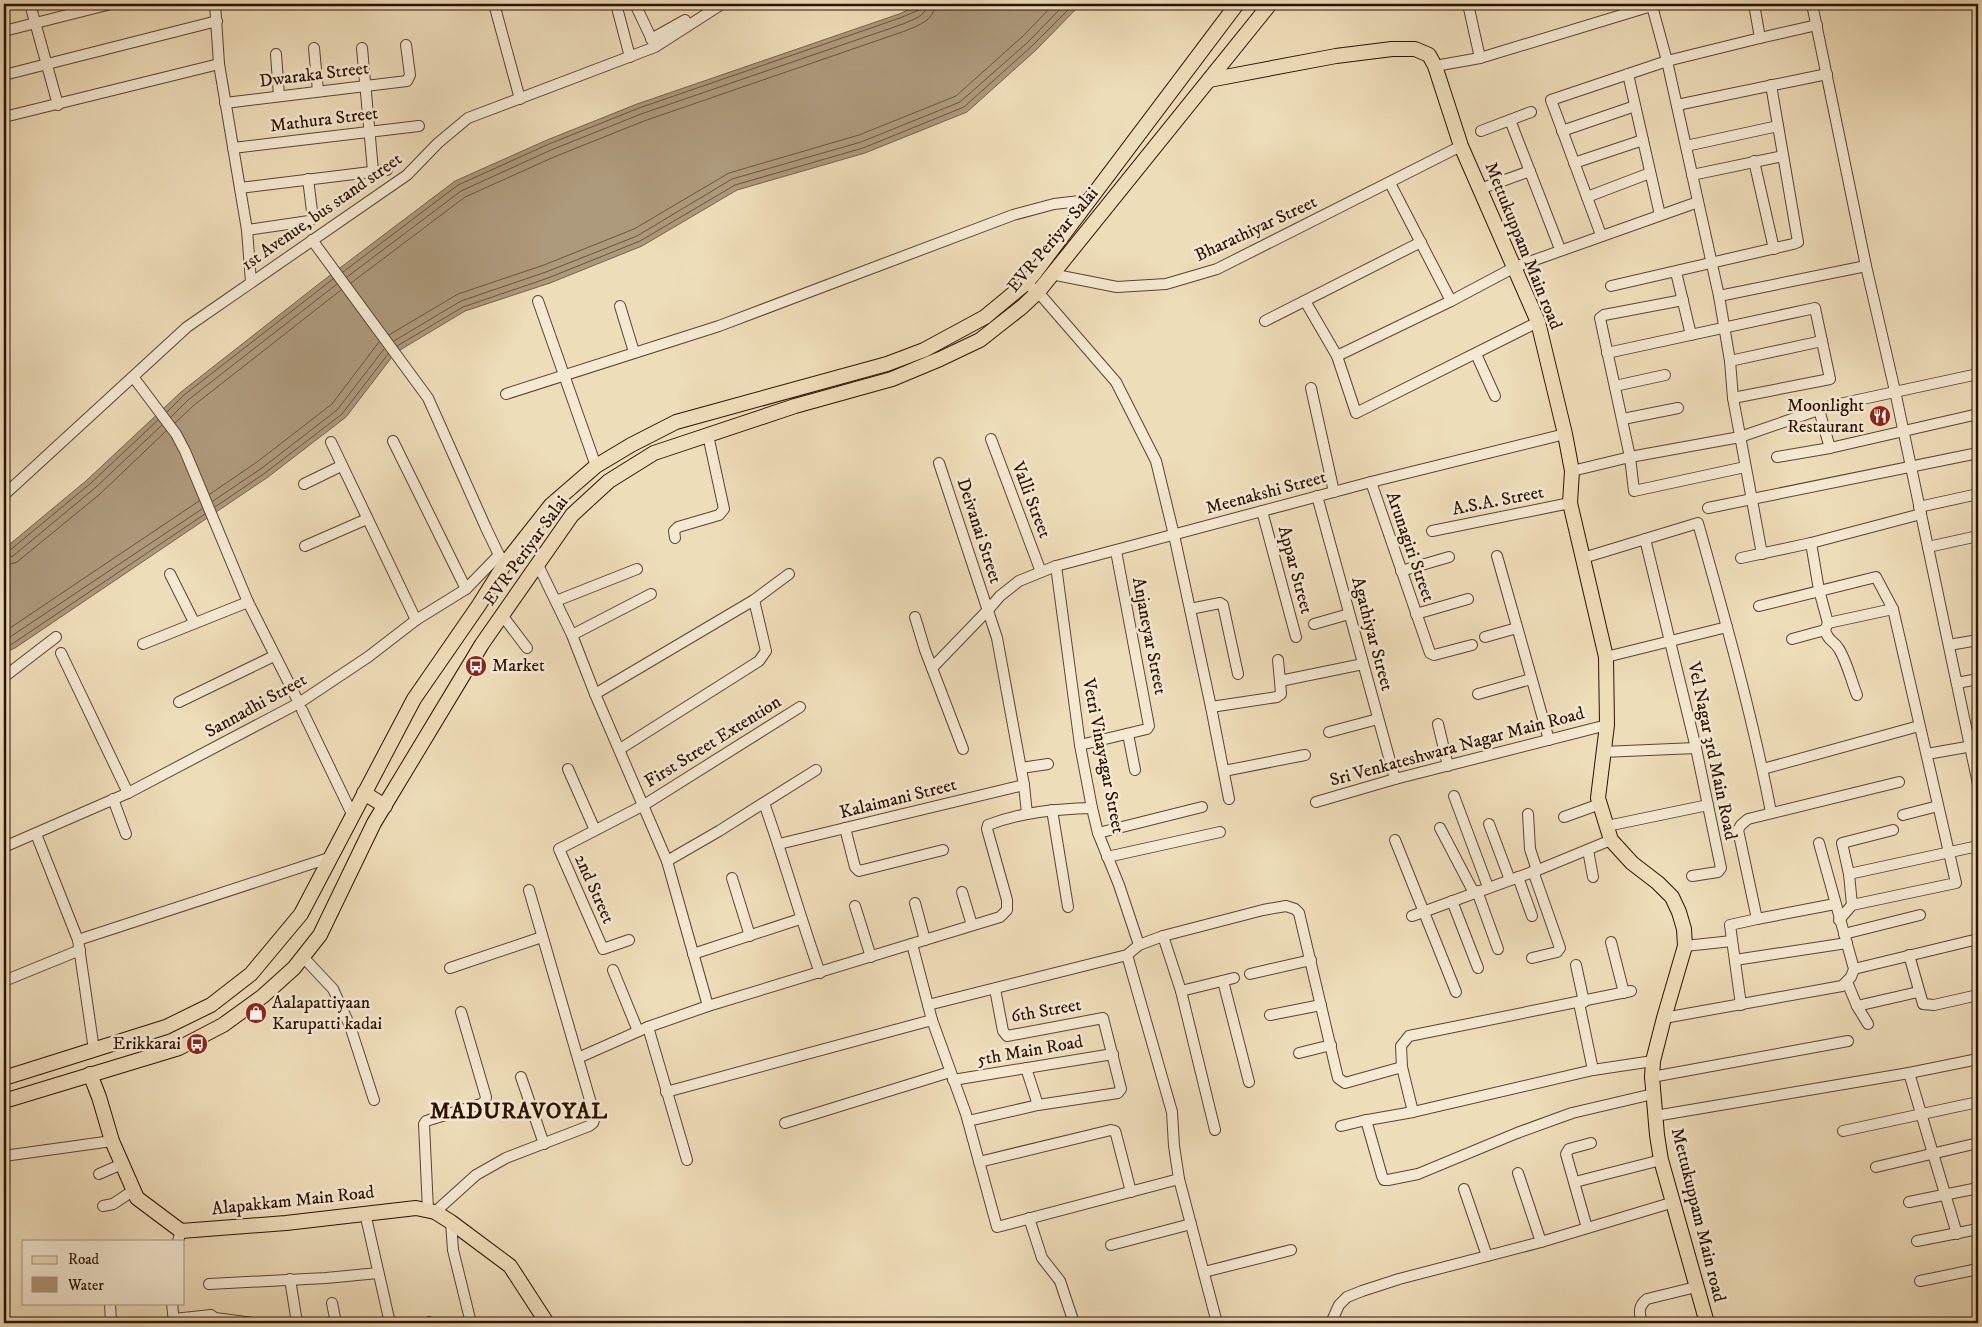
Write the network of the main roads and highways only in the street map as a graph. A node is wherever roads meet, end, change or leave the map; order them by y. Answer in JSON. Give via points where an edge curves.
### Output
{"nodes":[{"id":1,"x":1237,"y":4,"type":"edge"},
{"id":2,"x":1270,"y":4,"type":"edge"},
{"id":3,"x":1209,"y":80,"type":"junction"},
{"id":4,"x":1032,"y":288,"type":"junction"},
{"id":5,"x":846,"y":375,"type":"junction"},
{"id":6,"x":851,"y":391,"type":"junction"},
{"id":7,"x":364,"y":793,"type":"junction"},
{"id":8,"x":385,"y":806,"type":"junction"},
{"id":9,"x":90,"y":1074,"type":"junction"},
{"id":10,"x":4,"y":1078,"type":"edge"},
{"id":11,"x":4,"y":1100,"type":"edge"},
{"id":12,"x":180,"y":1236,"type":"edge"},
{"id":13,"x":547,"y":1323,"type":"edge"},
{"id":14,"x":1707,"y":1323,"type":"edge"}],
"edges":[{"from":1,"to":4,"type":"main road","name":"EVR Periyar Salai","via":[[1088,200]]},
{"from":2,"to":3,"type":"main road","name":"EVR Periyar Salai"},
{"from":3,"to":4,"type":"main road","name":"EVR Periyar Salai","via":[[1051,274]]},
{"from":3,"to":14,"type":"main road","name":"Mettukuppam Main road","via":[[1392,49],[1415,49],[1429,55],[1436,66],[1461,146],[1538,322],[1565,434],[1572,471],[1570,503],[1606,657],[1607,725],[1598,798],[1609,833],[1632,863],[1672,897],[1681,920],[1685,946],[1653,1061],[1653,1094],[1661,1160]]},
{"from":4,"to":5,"type":"main road","name":"EVR Periyar Salai","via":[[931,346],[887,364]]},
{"from":4,"to":6,"type":"main road","name":"EVR Periyar Salai","via":[[1022,307],[980,340],[892,379]]},
{"from":5,"to":6,"type":"main road"},
{"from":5,"to":7,"type":"main road","name":"EVR Periyar Salai","via":[[676,422],[596,466],[551,505],[503,558],[479,605],[414,698]]},
{"from":6,"to":8,"type":"main road","name":"EVR Periyar Salai","via":[[795,406],[654,453],[609,481],[572,515],[537,563],[482,644]]},
{"from":7,"to":8,"type":"main road"},
{"from":7,"to":10,"type":"main road","name":"EVR Periyar Salai","via":[[300,914],[251,974],[211,1005],[166,1026]]},
{"from":8,"to":9,"type":"main road","name":"EVR Periyar Salai","via":[[320,935],[294,968],[223,1025],[179,1048]]},
{"from":9,"to":11,"type":"main road","name":"EVR Periyar Salai"},
{"from":9,"to":12,"type":"main road","name":"Alapakkam Main Road","via":[[112,1141],[137,1198]]},
{"from":12,"to":13,"type":"main road","name":"Alapakkam Main Road","via":[[416,1208],[432,1211],[510,1266]]}]}
